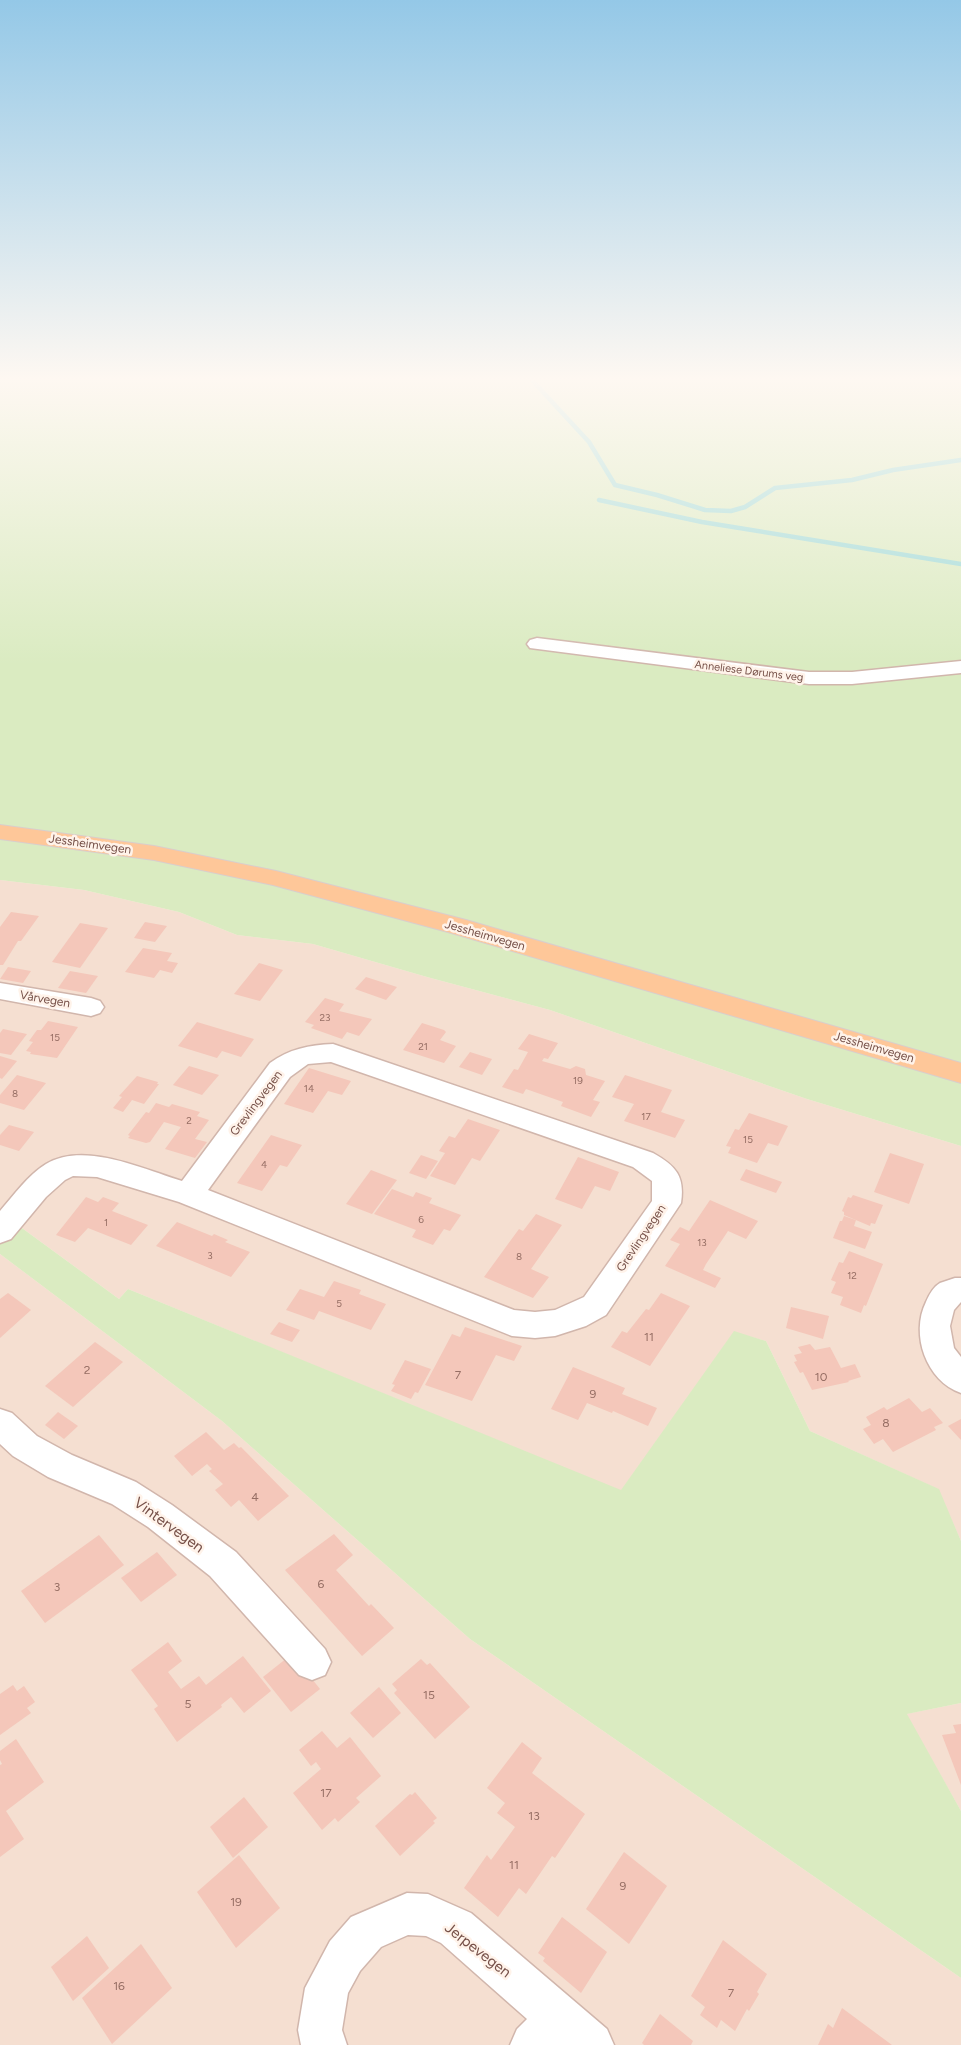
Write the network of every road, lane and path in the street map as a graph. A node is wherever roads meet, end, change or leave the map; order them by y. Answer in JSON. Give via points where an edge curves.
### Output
{"nodes":[{"id":1,"x":537,"y":644,"type":"dead end"},
{"id":2,"x":961,"y":667,"type":"edge"},
{"id":3,"x":0,"y":832,"type":"edge"},
{"id":4,"x":0,"y":991,"type":"edge"},
{"id":5,"x":91,"y":1007,"type":"dead end"},
{"id":6,"x":961,"y":1073,"type":"edge"},
{"id":7,"x":189,"y":1194,"type":"junction"},
{"id":8,"x":0,"y":1231,"type":"edge"},
{"id":9,"x":961,"y":1290,"type":"edge"},
{"id":10,"x":961,"y":1379,"type":"edge"},
{"id":11,"x":0,"y":1423,"type":"edge"},
{"id":12,"x":312,"y":1662,"type":"dead end"},
{"id":13,"x":561,"y":2036,"type":"edge"},
{"id":14,"x":324,"y":2045,"type":"edge"}],
"edges":[{"from":1,"to":2,"type":"street","name":"Anneliese Dørums veg","via":[[809,678],[852,678]]},
{"from":3,"to":6,"type":"main road","name":"Jessheimvegen","via":[[154,853],[276,878],[466,929]]},
{"from":4,"to":5,"type":"street","name":"Vårvegen"},
{"from":7,"to":7,"type":"street","name":"Grevlingvegen","via":[[512,1323],[535,1326],[559,1323],[595,1306],[666,1203],[669,1186],[663,1171],[643,1160],[334,1053],[293,1059],[280,1070]]},
{"from":7,"to":8,"type":"street","name":"Grevlingvegen","via":[[97,1166],[70,1165],[55,1172],[36,1189]]},
{"from":9,"to":10,"type":"street","via":[[950,1293],[938,1307],[934,1323],[937,1346],[949,1368]]},
{"from":11,"to":12,"type":"street","name":"Vintervegen","via":[[25,1446],[60,1466],[124,1493],[223,1564]]},
{"from":13,"to":14,"type":"street","name":"Jerpevegen","via":[[456,1928],[428,1915],[407,1914],[366,1932],[345,1956],[327,1988],[320,2030]]}]}
